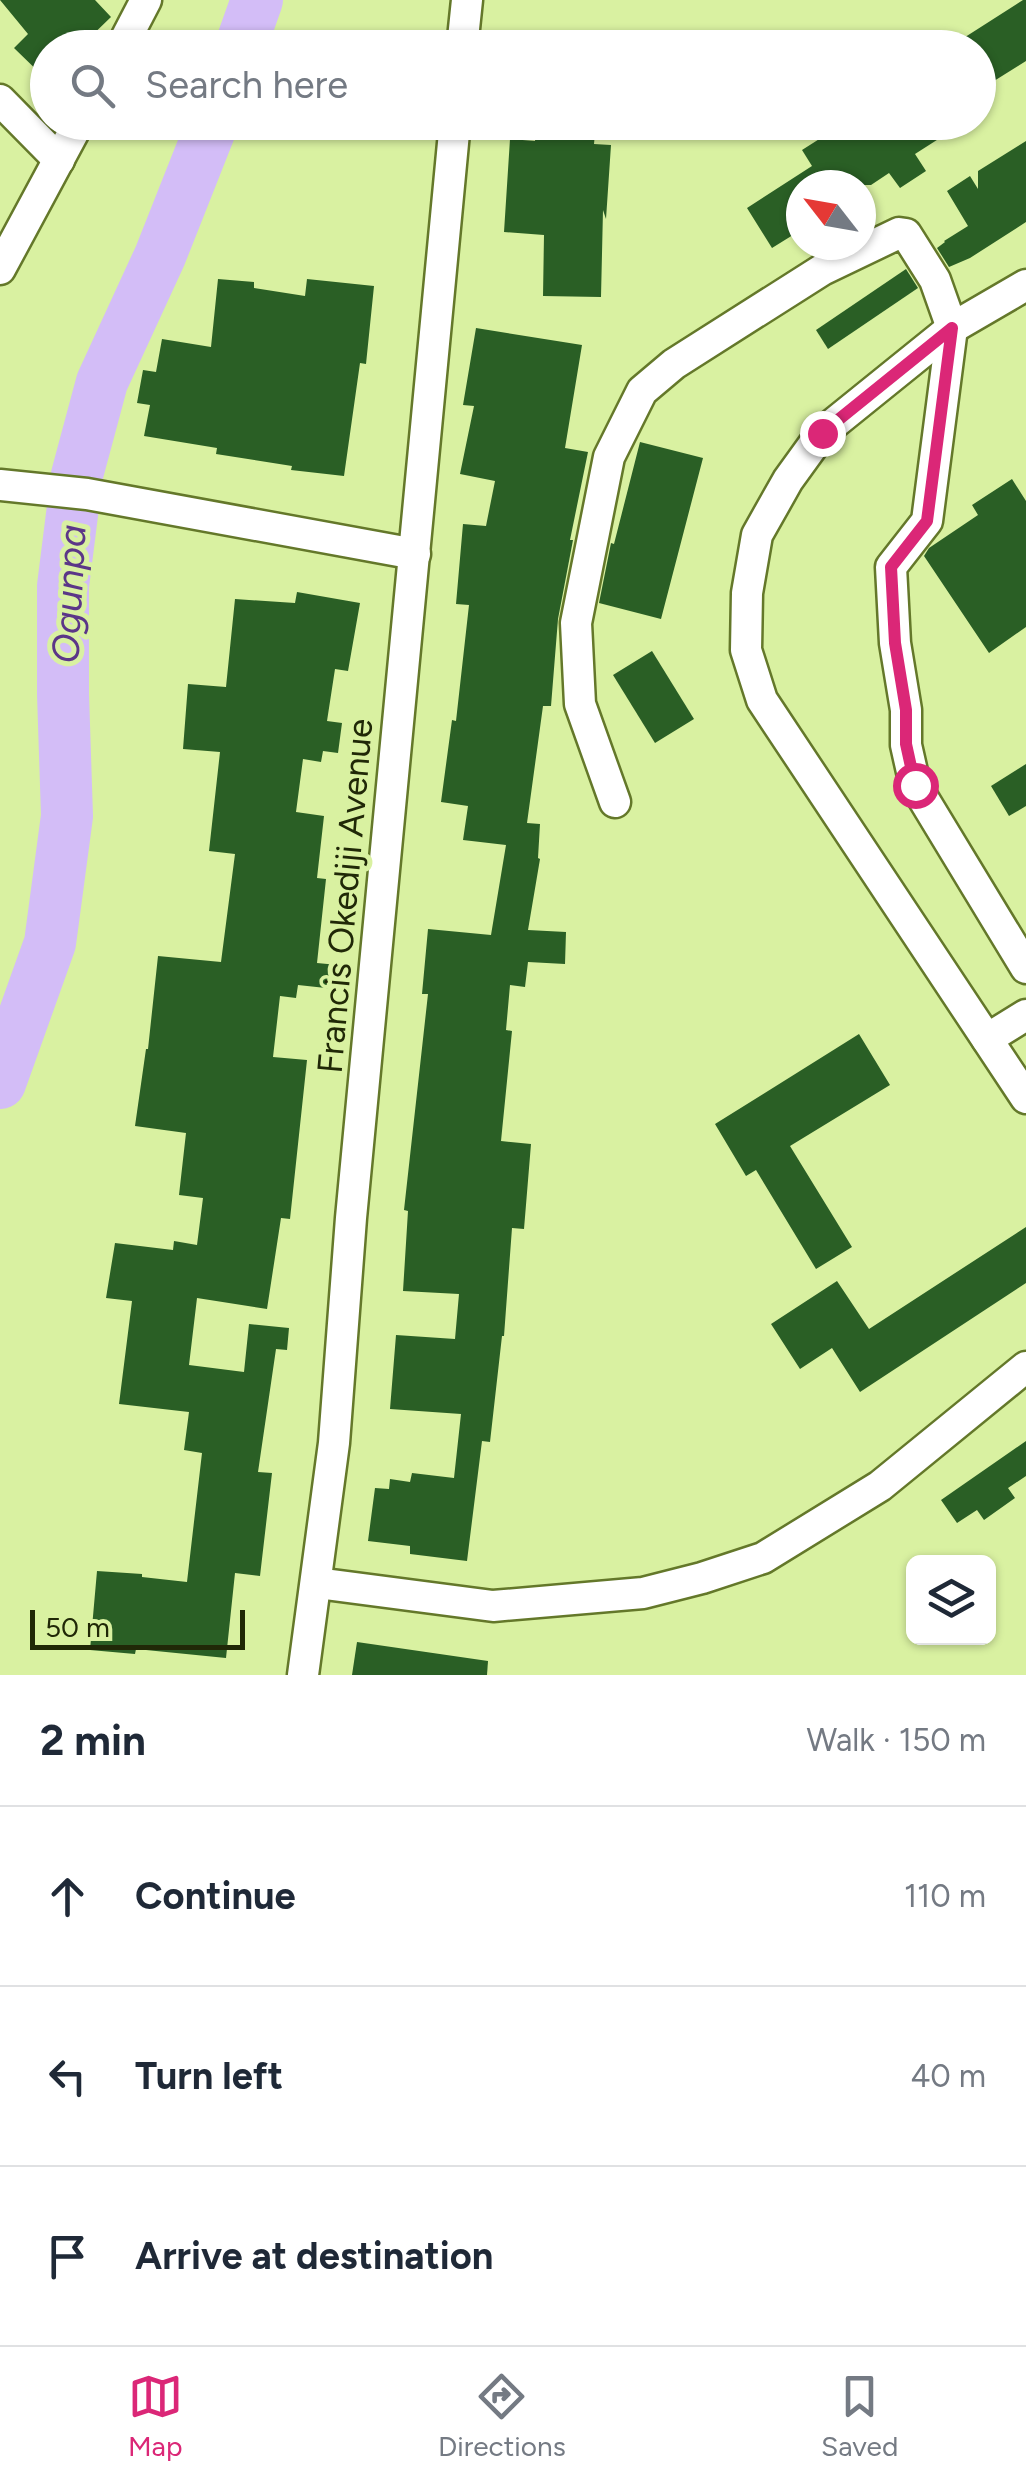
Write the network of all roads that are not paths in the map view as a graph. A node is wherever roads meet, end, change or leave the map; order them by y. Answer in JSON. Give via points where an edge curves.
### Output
{"nodes":[{"id":1,"x":146,"y":0,"type":"edge"},
{"id":2,"x":466,"y":0,"type":"edge"},
{"id":3,"x":130,"y":30,"type":"edge"},
{"id":4,"x":464,"y":30,"type":"edge"},
{"id":5,"x":0,"y":100,"type":"edge"},
{"id":6,"x":30,"y":131,"type":"edge"},
{"id":7,"x":39,"y":140,"type":"edge"},
{"id":8,"x":70,"y":140,"type":"edge"},
{"id":9,"x":453,"y":140,"type":"edge"},
{"id":10,"x":59,"y":160,"type":"junction"},
{"id":11,"x":0,"y":269,"type":"edge"},
{"id":12,"x":1026,"y":284,"type":"edge"},
{"id":13,"x":952,"y":328,"type":"junction"},
{"id":14,"x":3,"y":485,"type":"edge"},
{"id":15,"x":415,"y":554,"type":"junction"},
{"id":16,"x":615,"y":802,"type":"dead end"},
{"id":17,"x":1026,"y":968,"type":"edge"},
{"id":18,"x":1026,"y":1015,"type":"edge"},
{"id":19,"x":987,"y":1039,"type":"junction"},
{"id":20,"x":1026,"y":1098,"type":"edge"},
{"id":21,"x":1026,"y":1367,"type":"edge"},
{"id":22,"x":317,"y":1583,"type":"junction"},
{"id":23,"x":304,"y":1675,"type":"edge"}],
"edges":[{"from":1,"to":3,"type":"street"},
{"from":2,"to":4,"type":"street"},
{"from":5,"to":6,"type":"street"},
{"from":7,"to":10,"type":"street"},
{"from":8,"to":10,"type":"street"},
{"from":9,"to":15,"type":"street","name":"Francis Okediji Avenue"},
{"from":10,"to":11,"type":"street"},
{"from":12,"to":13,"type":"street"},
{"from":13,"to":16,"type":"street","via":[[935,280],[911,240],[898,233],[822,270],[642,391],[609,457],[576,622],[580,704]]},
{"from":13,"to":17,"type":"street","via":[[927,521],[891,567],[906,744],[915,785]]},
{"from":13,"to":19,"type":"street","via":[[822,433],[788,480],[757,535],[746,650],[762,700]]},
{"from":14,"to":15,"type":"street"},
{"from":15,"to":22,"type":"street","name":"Francis Okediji Avenue"},
{"from":18,"to":19,"type":"street"},
{"from":19,"to":20,"type":"street"},
{"from":21,"to":22,"type":"street","via":[[880,1486],[763,1558],[702,1578],[643,1593],[493,1606]]},
{"from":22,"to":23,"type":"street","name":"Francis Okediji Avenue"}]}
